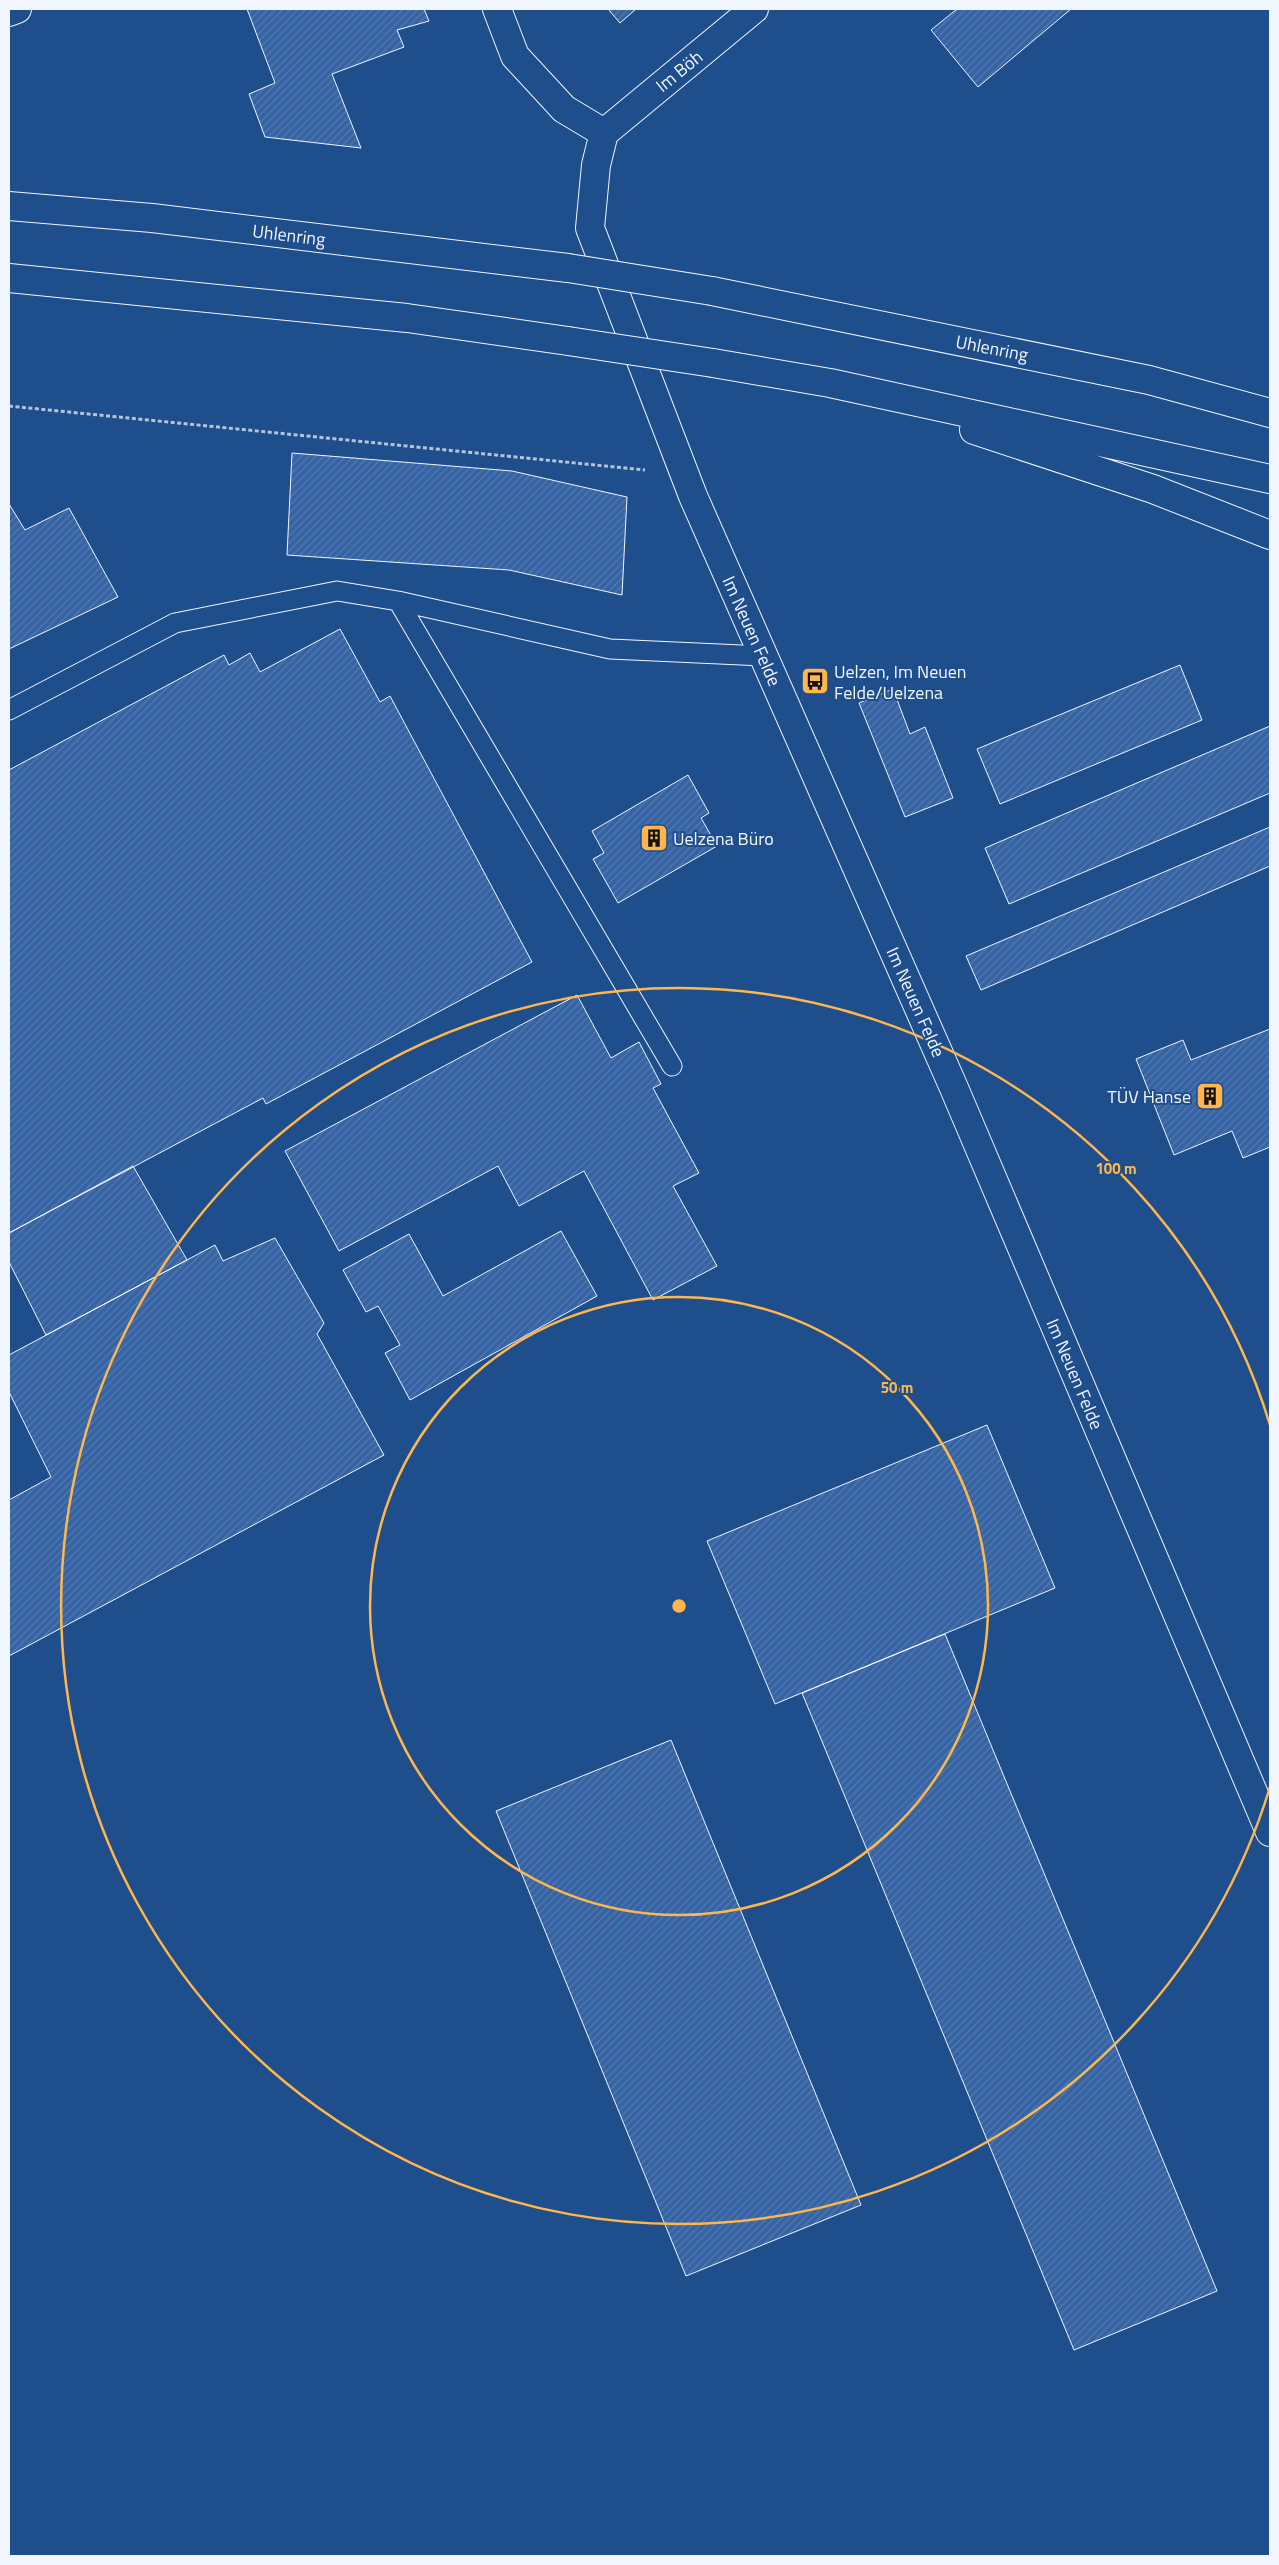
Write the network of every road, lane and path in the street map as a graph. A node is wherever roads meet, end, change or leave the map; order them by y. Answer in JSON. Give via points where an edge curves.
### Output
{"nodes":[{"id":1,"x":17,"y":9,"type":"edge"},
{"id":2,"x":497,"y":9,"type":"edge"},
{"id":3,"x":754,"y":9,"type":"edge"},
{"id":4,"x":9,"y":12,"type":"edge"},
{"id":5,"x":604,"y":133,"type":"junction"},
{"id":6,"x":9,"y":206,"type":"edge"},
{"id":7,"x":9,"y":278,"type":"edge"},
{"id":8,"x":830,"y":383,"type":"junction"},
{"id":9,"x":9,"y":406,"type":"edge"},
{"id":10,"x":1270,"y":412,"type":"edge"},
{"id":11,"x":1270,"y":478,"type":"edge"},
{"id":12,"x":693,"y":496,"type":"junction"},
{"id":13,"x":1270,"y":535,"type":"edge"},
{"id":14,"x":398,"y":601,"type":"junction"},
{"id":15,"x":763,"y":656,"type":"junction"},
{"id":16,"x":9,"y":710,"type":"edge"},
{"id":17,"x":672,"y":1066,"type":"dead end"},
{"id":18,"x":1270,"y":1832,"type":"edge"}],
"edges":[{"from":1,"to":4,"type":"main road"},
{"from":2,"to":5,"type":"main road","via":[[515,56],[564,109]]},
{"from":3,"to":5,"type":"main road","name":"Im Böh"},
{"from":5,"to":12,"type":"main road","name":"Im Neuen Felde","via":[[596,165],[590,228]]},
{"from":6,"to":10,"type":"main road","name":"Uhlenring","bridge":true,"via":[[152,218],[568,268],[712,291],[1149,380]]},
{"from":7,"to":8,"type":"main road","bridge":true,"via":[[407,318]]},
{"from":8,"to":11,"type":"main road"},
{"from":8,"to":13,"type":"main road","via":[[1153,488]]},
{"from":9,"to":12,"type":"path","via":[[651,471]]},
{"from":12,"to":15,"type":"main road","name":"Im Neuen Felde"},
{"from":14,"to":15,"type":"lane","via":[[610,649]]},
{"from":14,"to":16,"type":"lane","via":[[337,591],[174,623]]},
{"from":14,"to":17,"type":"lane"},
{"from":15,"to":18,"type":"main road","name":"Im Neuen Felde","via":[[954,1088]]}]}
